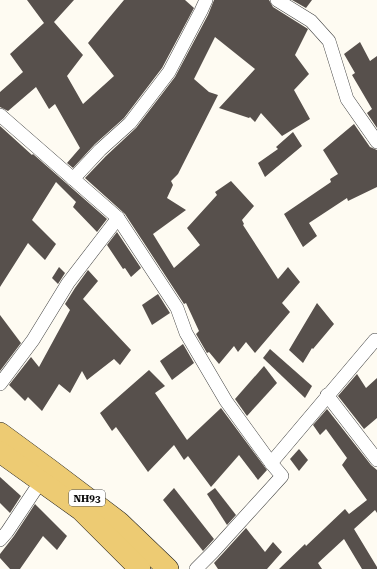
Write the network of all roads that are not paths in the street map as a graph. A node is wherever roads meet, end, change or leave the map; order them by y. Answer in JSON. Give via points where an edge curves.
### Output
{"nodes":[{"id":1,"x":206,"y":0,"type":"edge"},
{"id":2,"x":277,"y":0,"type":"edge"},
{"id":3,"x":0,"y":115,"type":"edge"},
{"id":4,"x":377,"y":142,"type":"edge"},
{"id":5,"x":73,"y":179,"type":"junction"},
{"id":6,"x":118,"y":218,"type":"junction"},
{"id":7,"x":375,"y":340,"type":"dead end"},
{"id":8,"x":0,"y":384,"type":"edge"},
{"id":9,"x":327,"y":395,"type":"junction"},
{"id":10,"x":0,"y":433,"type":"edge"},
{"id":11,"x":0,"y":452,"type":"edge"},
{"id":12,"x":377,"y":460,"type":"edge"},
{"id":13,"x":271,"y":463,"type":"junction"},
{"id":14,"x":45,"y":475,"type":"junction"},
{"id":15,"x":0,"y":540,"type":"edge"},
{"id":16,"x":140,"y":569,"type":"edge"},
{"id":17,"x":168,"y":569,"type":"edge"},
{"id":18,"x":196,"y":569,"type":"edge"}],
"edges":[{"from":1,"to":5,"type":"street","via":[[169,72],[130,123]]},
{"from":2,"to":4,"type":"street","via":[[311,21],[329,41],[347,99]]},
{"from":3,"to":5,"type":"street"},
{"from":5,"to":6,"type":"street"},
{"from":6,"to":8,"type":"street","via":[[68,282],[34,340]]},
{"from":6,"to":13,"type":"street","via":[[178,308],[186,334],[226,401]]},
{"from":7,"to":9,"type":"street"},
{"from":9,"to":12,"type":"street"},
{"from":9,"to":13,"type":"street"},
{"from":10,"to":14,"type":"main road","number":"NH93"},
{"from":11,"to":14,"type":"main road","number":"NH93"},
{"from":13,"to":18,"type":"street","via":[[282,476]]},
{"from":14,"to":15,"type":"street"},
{"from":14,"to":16,"type":"main road","number":"NH93"},
{"from":14,"to":17,"type":"main road","number":"NH93","via":[[119,522]]}]}
